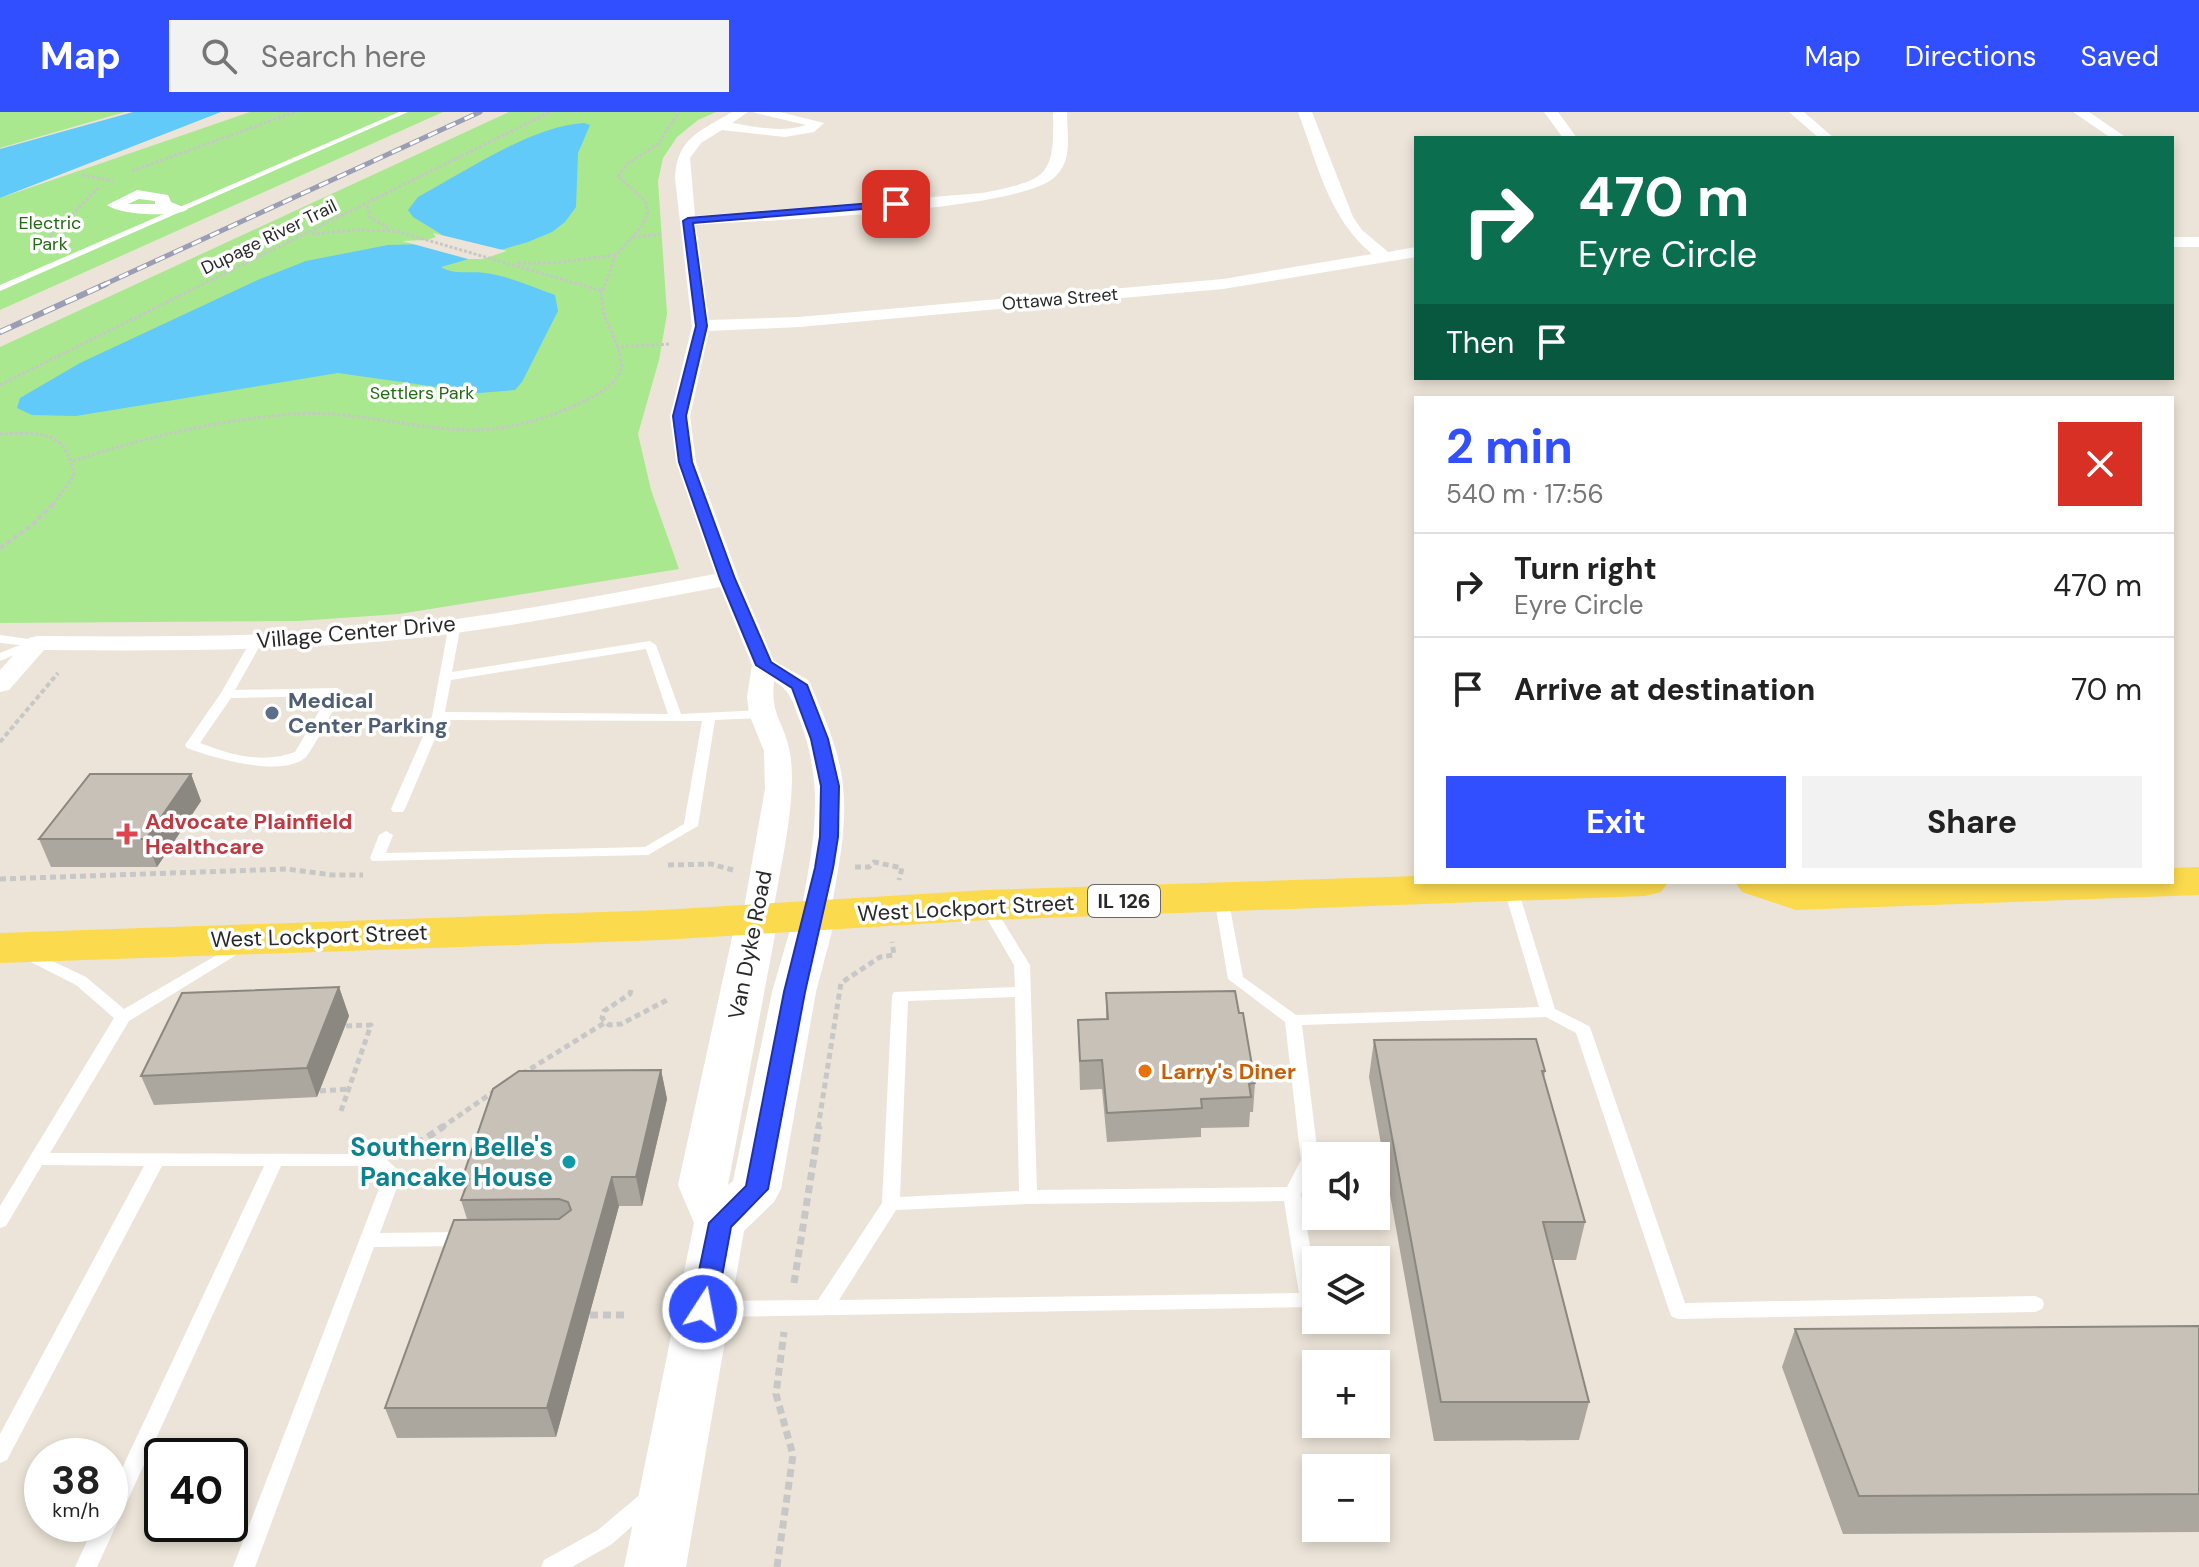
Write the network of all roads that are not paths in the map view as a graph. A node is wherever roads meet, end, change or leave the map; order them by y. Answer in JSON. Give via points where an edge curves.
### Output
{"nodes":[{"id":1,"x":405,"y":112,"type":"edge"},
{"id":2,"x":741,"y":112,"type":"edge"},
{"id":3,"x":759,"y":112,"type":"edge"},
{"id":4,"x":1060,"y":112,"type":"edge"},
{"id":5,"x":1305,"y":112,"type":"edge"},
{"id":6,"x":1551,"y":112,"type":"edge"},
{"id":7,"x":1796,"y":112,"type":"edge"},
{"id":8,"x":2080,"y":112,"type":"edge"},
{"id":9,"x":717,"y":125,"type":"junction"},
{"id":10,"x":1569,"y":136,"type":"edge"},
{"id":11,"x":1825,"y":136,"type":"edge"},
{"id":12,"x":2117,"y":136,"type":"edge"},
{"id":13,"x":688,"y":221,"type":"junction"},
{"id":14,"x":2174,"y":242,"type":"edge"},
{"id":15,"x":2199,"y":242,"type":"edge"},
{"id":16,"x":1414,"y":252,"type":"edge"},
{"id":17,"x":1383,"y":256,"type":"junction"},
{"id":18,"x":0,"y":288,"type":"edge"},
{"id":19,"x":701,"y":326,"type":"junction"},
{"id":20,"x":728,"y":579,"type":"junction"},
{"id":21,"x":455,"y":624,"type":"junction"},
{"id":22,"x":0,"y":639,"type":"edge"},
{"id":23,"x":256,"y":642,"type":"junction"},
{"id":24,"x":37,"y":643,"type":"junction"},
{"id":25,"x":0,"y":657,"type":"edge"},
{"id":26,"x":764,"y":665,"type":"junction"},
{"id":27,"x":447,"y":677,"type":"junction"},
{"id":28,"x":0,"y":685,"type":"edge"},
{"id":29,"x":227,"y":694,"type":"junction"},
{"id":30,"x":762,"y":714,"type":"junction"},
{"id":31,"x":438,"y":716,"type":"junction"},
{"id":32,"x":709,"y":717,"type":"junction"},
{"id":33,"x":676,"y":718,"type":"junction"},
{"id":34,"x":398,"y":809,"type":"dead end"},
{"id":35,"x":386,"y":835,"type":"dead end"},
{"id":36,"x":2199,"y":854,"type":"edge"},
{"id":37,"x":2174,"y":855,"type":"edge"},
{"id":38,"x":2199,"y":881,"type":"edge"},
{"id":39,"x":2174,"y":882,"type":"edge"},
{"id":40,"x":1578,"y":884,"type":"edge"},
{"id":41,"x":1763,"y":884,"type":"edge"},
{"id":42,"x":2118,"y":884,"type":"edge"},
{"id":43,"x":1510,"y":886,"type":"junction"},
{"id":44,"x":1221,"y":897,"type":"junction"},
{"id":45,"x":986,"y":905,"type":"junction"},
{"id":46,"x":815,"y":916,"type":"junction"},
{"id":47,"x":757,"y":919,"type":"junction"},
{"id":48,"x":255,"y":938,"type":"junction"},
{"id":49,"x":6,"y":948,"type":"edge"},
{"id":50,"x":1023,"y":992,"type":"junction"},
{"id":51,"x":1548,"y":1012,"type":"junction"},
{"id":52,"x":123,"y":1017,"type":"junction"},
{"id":53,"x":1293,"y":1020,"type":"junction"},
{"id":54,"x":37,"y":1159,"type":"junction"},
{"id":55,"x":276,"y":1159,"type":"junction"},
{"id":56,"x":156,"y":1160,"type":"junction"},
{"id":57,"x":1292,"y":1194,"type":"junction"},
{"id":58,"x":1028,"y":1197,"type":"junction"},
{"id":59,"x":891,"y":1204,"type":"junction"},
{"id":60,"x":0,"y":1221,"type":"edge"},
{"id":61,"x":720,"y":1223,"type":"junction"},
{"id":62,"x":477,"y":1239,"type":"edge"},
{"id":63,"x":367,"y":1240,"type":"junction"},
{"id":64,"x":2035,"y":1304,"type":"dead end"},
{"id":65,"x":825,"y":1305,"type":"junction"},
{"id":66,"x":703,"y":1309,"type":"junction"},
{"id":67,"x":0,"y":1454,"type":"edge"},
{"id":68,"x":128,"y":1477,"type":"edge"},
{"id":69,"x":672,"y":1479,"type":"junction"},
{"id":70,"x":98,"y":1542,"type":"edge"},
{"id":71,"x":86,"y":1567,"type":"edge"},
{"id":72,"x":244,"y":1567,"type":"edge"},
{"id":73,"x":552,"y":1567,"type":"edge"},
{"id":74,"x":655,"y":1567,"type":"edge"}],
"edges":[{"from":1,"to":18,"type":"lane"},
{"from":2,"to":9,"type":"street","name":"Van Dyke Road"},
{"from":3,"to":9,"type":"street","via":[[817,123],[804,132]]},
{"from":4,"to":13,"type":"street","via":[[1060,159],[1042,181],[1020,189],[982,198]]},
{"from":5,"to":17,"type":"street","via":[[1345,217]]},
{"from":6,"to":10,"type":"street"},
{"from":7,"to":11,"type":"street"},
{"from":8,"to":12,"type":"street"},
{"from":9,"to":13,"type":"street","name":"Van Dyke Road","via":[[683,158]]},
{"from":13,"to":19,"type":"street","name":"Van Dyke Road"},
{"from":14,"to":15,"type":"street"},
{"from":16,"to":17,"type":"street","name":"Ottawa Street"},
{"from":17,"to":19,"type":"street","name":"Ottawa Street","via":[[1223,284]]},
{"from":19,"to":20,"type":"street","name":"Van Dyke Road","via":[[680,416],[686,462]]},
{"from":20,"to":21,"type":"street","name":"Village Center Drive"},
{"from":20,"to":26,"type":"street","name":"Van Dyke Road"},
{"from":21,"to":23,"type":"street","name":"Village Center Drive"},
{"from":21,"to":27,"type":"lane"},
{"from":22,"to":24,"type":"lane"},
{"from":23,"to":24,"type":"street","name":"Village Center Drive"},
{"from":23,"to":29,"type":"lane"},
{"from":24,"to":25,"type":"lane"},
{"from":24,"to":28,"type":"street"},
{"from":26,"to":30,"type":"street","name":"Van Dyke Road"},
{"from":26,"to":46,"type":"street","via":[[799,685],[820,739],[830,786],[829,837]]},
{"from":27,"to":31,"type":"lane"},
{"from":27,"to":33,"type":"lane","via":[[650,645]]},
{"from":29,"to":29,"type":"lane","via":[[192,745],[231,760],[291,760],[300,755],[337,692]]},
{"from":30,"to":32,"type":"lane"},
{"from":30,"to":47,"type":"street","name":"Van Dyke Road","via":[[777,751],[778,789]]},
{"from":31,"to":33,"type":"lane"},
{"from":31,"to":34,"type":"lane"},
{"from":32,"to":33,"type":"lane"},
{"from":32,"to":35,"type":"lane","via":[[691,826],[648,851],[377,858]]},
{"from":36,"to":37,"type":"main road"},
{"from":38,"to":39,"type":"main road"},
{"from":40,"to":43,"type":"main road","name":"West Lockport Street","number":"IL 126"},
{"from":41,"to":42,"type":"main road","via":[[1796,896]]},
{"from":43,"to":44,"type":"main road","name":"West Lockport Street","number":"IL 126"},
{"from":43,"to":51,"type":"lane"},
{"from":44,"to":45,"type":"main road","name":"West Lockport Street","number":"IL 126"},
{"from":44,"to":53,"type":"lane","via":[[1236,979]]},
{"from":45,"to":46,"type":"main road","name":"West Lockport Street","number":"IL 126"},
{"from":45,"to":50,"type":"lane","via":[[1022,965]]},
{"from":46,"to":47,"type":"main road","name":"West Lockport Street"},
{"from":46,"to":61,"type":"street","via":[[794,992],[756,1189]]},
{"from":47,"to":48,"type":"main road","name":"West Lockport Street"},
{"from":47,"to":61,"type":"street","name":"Van Dyke Road","via":[[703,1185]]},
{"from":48,"to":49,"type":"main road","name":"West Lockport Street"},
{"from":48,"to":52,"type":"lane"},
{"from":49,"to":52,"type":"lane","via":[[81,981]]},
{"from":50,"to":58,"type":"lane"},
{"from":50,"to":59,"type":"lane","via":[[900,996]]},
{"from":51,"to":53,"type":"lane"},
{"from":51,"to":64,"type":"lane","via":[[1583,1030],[1678,1311]]},
{"from":52,"to":54,"type":"lane"},
{"from":53,"to":57,"type":"lane","via":[[1310,1160]]},
{"from":54,"to":56,"type":"lane"},
{"from":54,"to":60,"type":"lane"},
{"from":55,"to":56,"type":"lane"},
{"from":55,"to":63,"type":"lane","via":[[376,1160],[393,1174]]},
{"from":55,"to":68,"type":"lane"},
{"from":56,"to":67,"type":"lane"},
{"from":57,"to":58,"type":"lane"},
{"from":57,"to":65,"type":"lane","via":[[1310,1300]]},
{"from":58,"to":59,"type":"lane"},
{"from":59,"to":65,"type":"lane"},
{"from":61,"to":66,"type":"street"},
{"from":62,"to":63,"type":"lane"},
{"from":63,"to":72,"type":"lane"},
{"from":65,"to":66,"type":"lane"},
{"from":66,"to":69,"type":"street"},
{"from":69,"to":73,"type":"lane","via":[[605,1537]]},
{"from":69,"to":74,"type":"street"},
{"from":70,"to":71,"type":"lane"}]}
